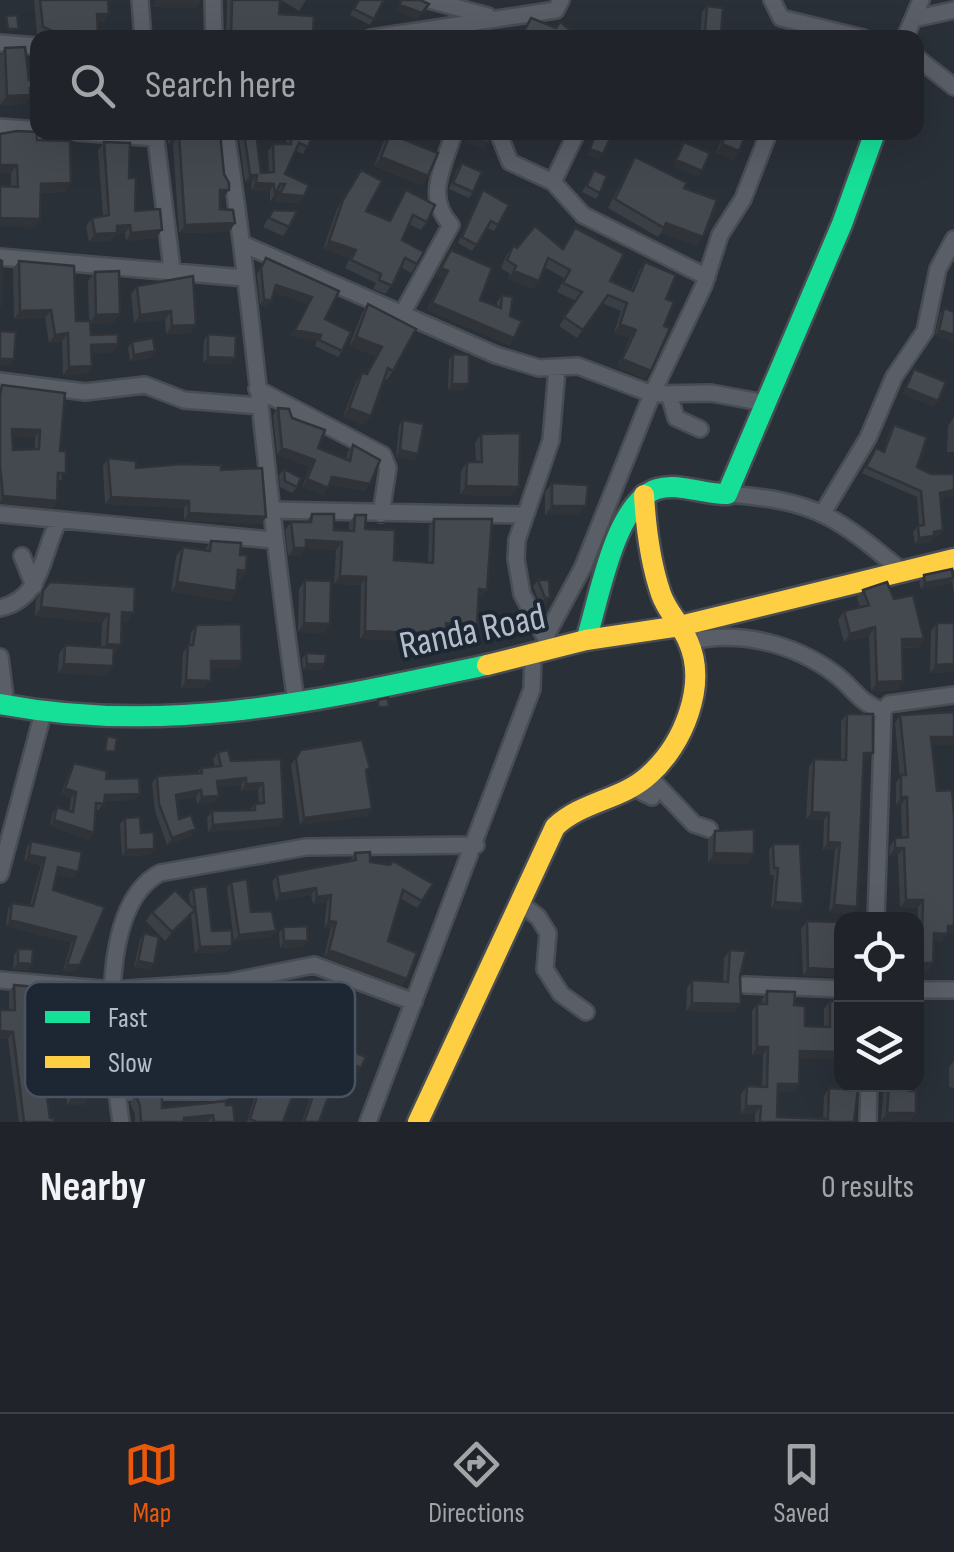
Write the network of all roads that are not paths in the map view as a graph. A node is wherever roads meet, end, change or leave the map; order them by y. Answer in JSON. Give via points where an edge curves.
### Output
{"nodes":[{"id":1,"x":140,"y":0,"type":"edge"},
{"id":2,"x":213,"y":0,"type":"edge"},
{"id":3,"x":429,"y":0,"type":"edge"},
{"id":4,"x":562,"y":0,"type":"edge"},
{"id":5,"x":772,"y":0,"type":"edge"},
{"id":6,"x":921,"y":0,"type":"edge"},
{"id":7,"x":954,"y":10,"type":"edge"},
{"id":8,"x":913,"y":19,"type":"junction"},
{"id":9,"x":494,"y":20,"type":"junction"},
{"id":10,"x":144,"y":30,"type":"edge"},
{"id":11,"x":214,"y":30,"type":"edge"},
{"id":12,"x":426,"y":30,"type":"edge"},
{"id":13,"x":488,"y":30,"type":"edge"},
{"id":14,"x":827,"y":30,"type":"edge"},
{"id":15,"x":908,"y":30,"type":"edge"},
{"id":16,"x":0,"y":43,"type":"edge"},
{"id":17,"x":30,"y":45,"type":"edge"},
{"id":18,"x":924,"y":63,"type":"edge"},
{"id":19,"x":954,"y":87,"type":"edge"},
{"id":20,"x":0,"y":127,"type":"edge"},
{"id":21,"x":30,"y":129,"type":"edge"},
{"id":22,"x":156,"y":140,"type":"edge"},
{"id":23,"x":227,"y":140,"type":"edge"},
{"id":24,"x":452,"y":140,"type":"edge"},
{"id":25,"x":501,"y":140,"type":"edge"},
{"id":26,"x":573,"y":140,"type":"edge"},
{"id":27,"x":767,"y":140,"type":"edge"},
{"id":28,"x":872,"y":140,"type":"edge"},
{"id":29,"x":553,"y":182,"type":"junction"},
{"id":30,"x":954,"y":239,"type":"edge"},
{"id":31,"x":243,"y":244,"type":"junction"},
{"id":32,"x":0,"y":257,"type":"edge"},
{"id":33,"x":172,"y":269,"type":"junction"},
{"id":34,"x":245,"y":278,"type":"junction"},
{"id":35,"x":707,"y":278,"type":"junction"},
{"id":36,"x":402,"y":314,"type":"junction"},
{"id":37,"x":557,"y":369,"type":"junction"},
{"id":38,"x":0,"y":380,"type":"edge"},
{"id":39,"x":652,"y":394,"type":"junction"},
{"id":40,"x":670,"y":394,"type":"junction"},
{"id":41,"x":258,"y":397,"type":"junction"},
{"id":42,"x":760,"y":402,"type":"junction"},
{"id":43,"x":700,"y":429,"type":"dead end"},
{"id":44,"x":727,"y":494,"type":"junction"},
{"id":45,"x":644,"y":495,"type":"junction"},
{"id":46,"x":269,"y":510,"type":"junction"},
{"id":47,"x":824,"y":511,"type":"junction"},
{"id":48,"x":0,"y":514,"type":"edge"},
{"id":49,"x":381,"y":514,"type":"junction"},
{"id":50,"x":525,"y":515,"type":"junction"},
{"id":51,"x":59,"y":520,"type":"junction"},
{"id":52,"x":272,"y":540,"type":"junction"},
{"id":53,"x":22,"y":556,"type":"dead end"},
{"id":54,"x":954,"y":558,"type":"edge"},
{"id":55,"x":904,"y":573,"type":"junction"},
{"id":56,"x":34,"y":586,"type":"junction"},
{"id":57,"x":0,"y":608,"type":"edge"},
{"id":58,"x":684,"y":634,"type":"junction"},
{"id":59,"x":586,"y":640,"type":"junction"},
{"id":60,"x":543,"y":647,"type":"junction"},
{"id":61,"x":0,"y":658,"type":"edge"},
{"id":62,"x":954,"y":695,"type":"edge"},
{"id":63,"x":296,"y":701,"type":"junction"},
{"id":64,"x":3,"y":704,"type":"edge"},
{"id":65,"x":883,"y":711,"type":"junction"},
{"id":66,"x":44,"y":713,"type":"junction"},
{"id":67,"x":632,"y":787,"type":"junction"},
{"id":68,"x":710,"y":829,"type":"dead end"},
{"id":69,"x":476,"y":845,"type":"junction"},
{"id":70,"x":0,"y":874,"type":"edge"},
{"id":71,"x":520,"y":903,"type":"junction"},
{"id":72,"x":876,"y":912,"type":"edge"},
{"id":73,"x":0,"y":980,"type":"edge"},
{"id":74,"x":25,"y":982,"type":"edge"},
{"id":75,"x":114,"y":982,"type":"edge"},
{"id":76,"x":229,"y":982,"type":"edge"},
{"id":77,"x":745,"y":984,"type":"edge"},
{"id":78,"x":834,"y":989,"type":"edge"},
{"id":79,"x":924,"y":990,"type":"edge"},
{"id":80,"x":954,"y":990,"type":"edge"},
{"id":81,"x":414,"y":1002,"type":"junction"},
{"id":82,"x":586,"y":1012,"type":"dead end"},
{"id":83,"x":870,"y":1092,"type":"edge"},
{"id":84,"x":117,"y":1097,"type":"edge"},
{"id":85,"x":121,"y":1122,"type":"edge"},
{"id":86,"x":368,"y":1122,"type":"edge"},
{"id":87,"x":418,"y":1122,"type":"edge"},
{"id":88,"x":868,"y":1122,"type":"edge"}],
"edges":[{"from":1,"to":10,"type":"street"},
{"from":2,"to":11,"type":"street"},
{"from":3,"to":9,"type":"street"},
{"from":4,"to":9,"type":"street","via":[[556,10]]},
{"from":5,"to":14,"type":"street","via":[[781,18]]},
{"from":6,"to":8,"type":"street"},
{"from":7,"to":8,"type":"street"},
{"from":8,"to":15,"type":"street"},
{"from":9,"to":12,"type":"street"},
{"from":9,"to":13,"type":"street"},
{"from":16,"to":17,"type":"street"},
{"from":18,"to":19,"type":"street"},
{"from":20,"to":21,"type":"street"},
{"from":22,"to":33,"type":"street"},
{"from":23,"to":31,"type":"street"},
{"from":24,"to":36,"type":"street","via":[[436,196],[437,209],[451,224]]},
{"from":25,"to":29,"type":"street","via":[[510,162]]},
{"from":26,"to":29,"type":"street"},
{"from":27,"to":35,"type":"street","via":[[720,235]]},
{"from":28,"to":42,"type":"street","via":[[841,231]]},
{"from":29,"to":35,"type":"street","via":[[583,215]]},
{"from":30,"to":47,"type":"street","via":[[938,269],[924,331]]},
{"from":31,"to":34,"type":"street"},
{"from":31,"to":36,"type":"street"},
{"from":32,"to":33,"type":"street"},
{"from":33,"to":34,"type":"street"},
{"from":34,"to":41,"type":"street"},
{"from":35,"to":39,"type":"street"},
{"from":36,"to":37,"type":"street","via":[[496,355]]},
{"from":37,"to":39,"type":"street","via":[[578,366]]},
{"from":37,"to":50,"type":"street","via":[[551,440]]},
{"from":38,"to":41,"type":"street","via":[[85,392],[145,386],[184,400]]},
{"from":39,"to":40,"type":"street"},
{"from":39,"to":60,"type":"street","via":[[583,567]]},
{"from":40,"to":42,"type":"street"},
{"from":40,"to":43,"type":"street","via":[[676,418]]},
{"from":41,"to":46,"type":"street"},
{"from":41,"to":49,"type":"street","via":[[384,455]]},
{"from":42,"to":44,"type":"street"},
{"from":44,"to":45,"type":"street","via":[[662,488]]},
{"from":44,"to":47,"type":"street"},
{"from":45,"to":58,"type":"street","via":[[653,566],[664,604]]},
{"from":45,"to":59,"type":"street","via":[[616,534]]},
{"from":46,"to":49,"type":"street"},
{"from":46,"to":52,"type":"street"},
{"from":47,"to":55,"type":"street"},
{"from":48,"to":51,"type":"street"},
{"from":49,"to":50,"type":"street"},
{"from":50,"to":60,"type":"street","via":[[517,573]]},
{"from":51,"to":52,"type":"street"},
{"from":51,"to":56,"type":"street"},
{"from":52,"to":63,"type":"street"},
{"from":53,"to":56,"type":"street"},
{"from":54,"to":55,"type":"street","name":"Randa Road"},
{"from":55,"to":58,"type":"street","name":"Randa Road"},
{"from":56,"to":57,"type":"street","via":[[14,605]]},
{"from":58,"to":59,"type":"street","name":"Randa Road"},
{"from":58,"to":65,"type":"street","via":[[755,638],[808,658],[838,676],[864,705]]},
{"from":58,"to":67,"type":"street","via":[[695,663],[689,708],[666,755]]},
{"from":59,"to":60,"type":"street","name":"Randa Road"},
{"from":60,"to":63,"type":"street","name":"Randa Road"},
{"from":60,"to":69,"type":"street"},
{"from":61,"to":64,"type":"street"},
{"from":62,"to":65,"type":"street","via":[[889,704]]},
{"from":63,"to":66,"type":"street","name":"Randa Road","via":[[174,722]]},
{"from":64,"to":66,"type":"street","name":"Randa Road"},
{"from":65,"to":72,"type":"street"},
{"from":66,"to":70,"type":"street"},
{"from":67,"to":68,"type":"street","via":[[652,797],[653,781],[694,824]]},
{"from":67,"to":71,"type":"street","via":[[562,818]]},
{"from":69,"to":75,"type":"street","via":[[306,848],[160,873],[137,889],[117,946]]},
{"from":69,"to":81,"type":"street"},
{"from":71,"to":82,"type":"street","via":[[548,932],[545,969],[561,994]]},
{"from":71,"to":87,"type":"street"},
{"from":73,"to":74,"type":"street"},
{"from":76,"to":81,"type":"street","via":[[314,965]]},
{"from":77,"to":78,"type":"street"},
{"from":79,"to":80,"type":"street"},
{"from":81,"to":86,"type":"street"},
{"from":83,"to":88,"type":"street"},
{"from":84,"to":85,"type":"street"}]}
